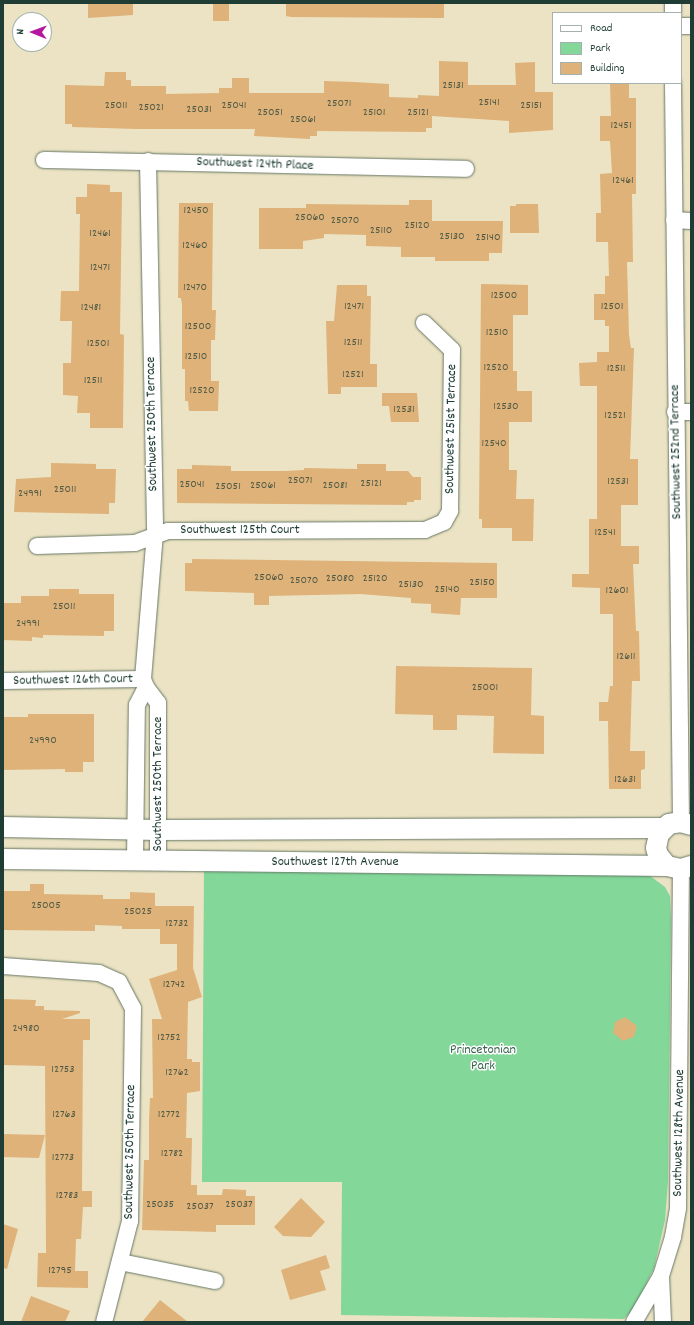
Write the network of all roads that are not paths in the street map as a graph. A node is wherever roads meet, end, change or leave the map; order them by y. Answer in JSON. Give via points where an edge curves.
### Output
{"nodes":[{"id":1,"x":673,"y":84,"type":"edge"},
{"id":2,"x":44,"y":160,"type":"dead end"},
{"id":3,"x":148,"y":161,"type":"junction"},
{"id":4,"x":466,"y":170,"type":"dead end"},
{"id":5,"x":674,"y":220,"type":"junction"},
{"id":6,"x":691,"y":220,"type":"edge"},
{"id":7,"x":424,"y":323,"type":"dead end"},
{"id":8,"x":675,"y":412,"type":"junction"},
{"id":9,"x":691,"y":412,"type":"edge"},
{"id":10,"x":444,"y":522,"type":"joint"},
{"id":11,"x":155,"y":533,"type":"junction"},
{"id":12,"x":37,"y":546,"type":"dead end"},
{"id":13,"x":3,"y":681,"type":"edge"},
{"id":14,"x":145,"y":683,"type":"junction"},
{"id":15,"x":678,"y":825,"type":"edge"},
{"id":16,"x":3,"y":827,"type":"edge"},
{"id":17,"x":410,"y":829,"type":"junction"},
{"id":18,"x":135,"y":830,"type":"junction"},
{"id":19,"x":158,"y":830,"type":"junction"},
{"id":20,"x":3,"y":859,"type":"edge"},
{"id":21,"x":135,"y":860,"type":"junction"},
{"id":22,"x":158,"y":861,"type":"junction"},
{"id":23,"x":410,"y":862,"type":"junction"},
{"id":24,"x":680,"y":867,"type":"edge"},
{"id":25,"x":3,"y":966,"type":"edge"},
{"id":26,"x":685,"y":1063,"type":"edge"},
{"id":27,"x":120,"y":1262,"type":"junction"},
{"id":28,"x":661,"y":1276,"type":"junction"},
{"id":29,"x":215,"y":1281,"type":"dead end"},
{"id":30,"x":104,"y":1322,"type":"edge"},
{"id":31,"x":634,"y":1322,"type":"edge"},
{"id":32,"x":637,"y":1322,"type":"edge"},
{"id":33,"x":660,"y":1322,"type":"edge"},
{"id":34,"x":663,"y":1322,"type":"edge"}],
"edges":[{"from":1,"to":5,"type":"street","name":"Southwest 252nd Terrace"},
{"from":2,"to":3,"type":"street","name":"Southwest 124th Place"},
{"from":3,"to":4,"type":"street","name":"Southwest 124th Place"},
{"from":3,"to":11,"type":"street","name":"Southwest 250th Terrace"},
{"from":5,"to":6,"type":"street"},
{"from":5,"to":8,"type":"street","name":"Southwest 252nd Terrace"},
{"from":7,"to":10,"type":"street","name":"Southwest 251st Terrace","via":[[452,350],[450,512]]},
{"from":8,"to":9,"type":"street"},
{"from":8,"to":15,"type":"street","name":"Southwest 252nd Terrace"},
{"from":10,"to":11,"type":"street","name":"Southwest 125th Court","via":[[425,530],[168,530]]},
{"from":11,"to":12,"type":"street","name":"Southwest 125th Court","via":[[135,543]]},
{"from":11,"to":14,"type":"street","name":"Southwest 250th Terrace"},
{"from":13,"to":14,"type":"street","name":"Southwest 126th Court"},
{"from":14,"to":18,"type":"street","name":"Southwest 250th Terrace","via":[[137,705]]},
{"from":14,"to":19,"type":"street","name":"Southwest 250th Terrace","via":[[158,703]]},
{"from":15,"to":17,"type":"street"},
{"from":15,"to":24,"type":"street","via":[[656,841],[656,848],[658,855]]},
{"from":16,"to":18,"type":"street"},
{"from":17,"to":19,"type":"street"},
{"from":17,"to":23,"type":"street"},
{"from":18,"to":19,"type":"street"},
{"from":18,"to":21,"type":"street","name":"Southwest 250th Terrace"},
{"from":19,"to":22,"type":"street","name":"Southwest 250th Terrace"},
{"from":20,"to":21,"type":"street","name":"Southwest 127th Avenue"},
{"from":21,"to":22,"type":"street","name":"Southwest 127th Avenue"},
{"from":22,"to":23,"type":"street","name":"Southwest 127th Avenue"},
{"from":23,"to":24,"type":"street","name":"Southwest 127th Avenue"},
{"from":24,"to":26,"type":"street","name":"Southwest 128th Avenue"},
{"from":25,"to":27,"type":"street","name":"Southwest 250th Terrace","via":[[99,973],[120,982],[132,1008],[130,1221]]},
{"from":26,"to":28,"type":"street","name":"Southwest 128th Avenue","via":[[678,1208],[673,1237]]},
{"from":27,"to":29,"type":"street"},
{"from":27,"to":30,"type":"street","name":"Southwest 250th Terrace"},
{"from":28,"to":31,"type":"street","name":"Southwest 128th Avenue"},
{"from":28,"to":34,"type":"street","name":"Southwest 128th Avenue"},
{"from":32,"to":33,"type":"street","via":[[648,1319]]}]}
